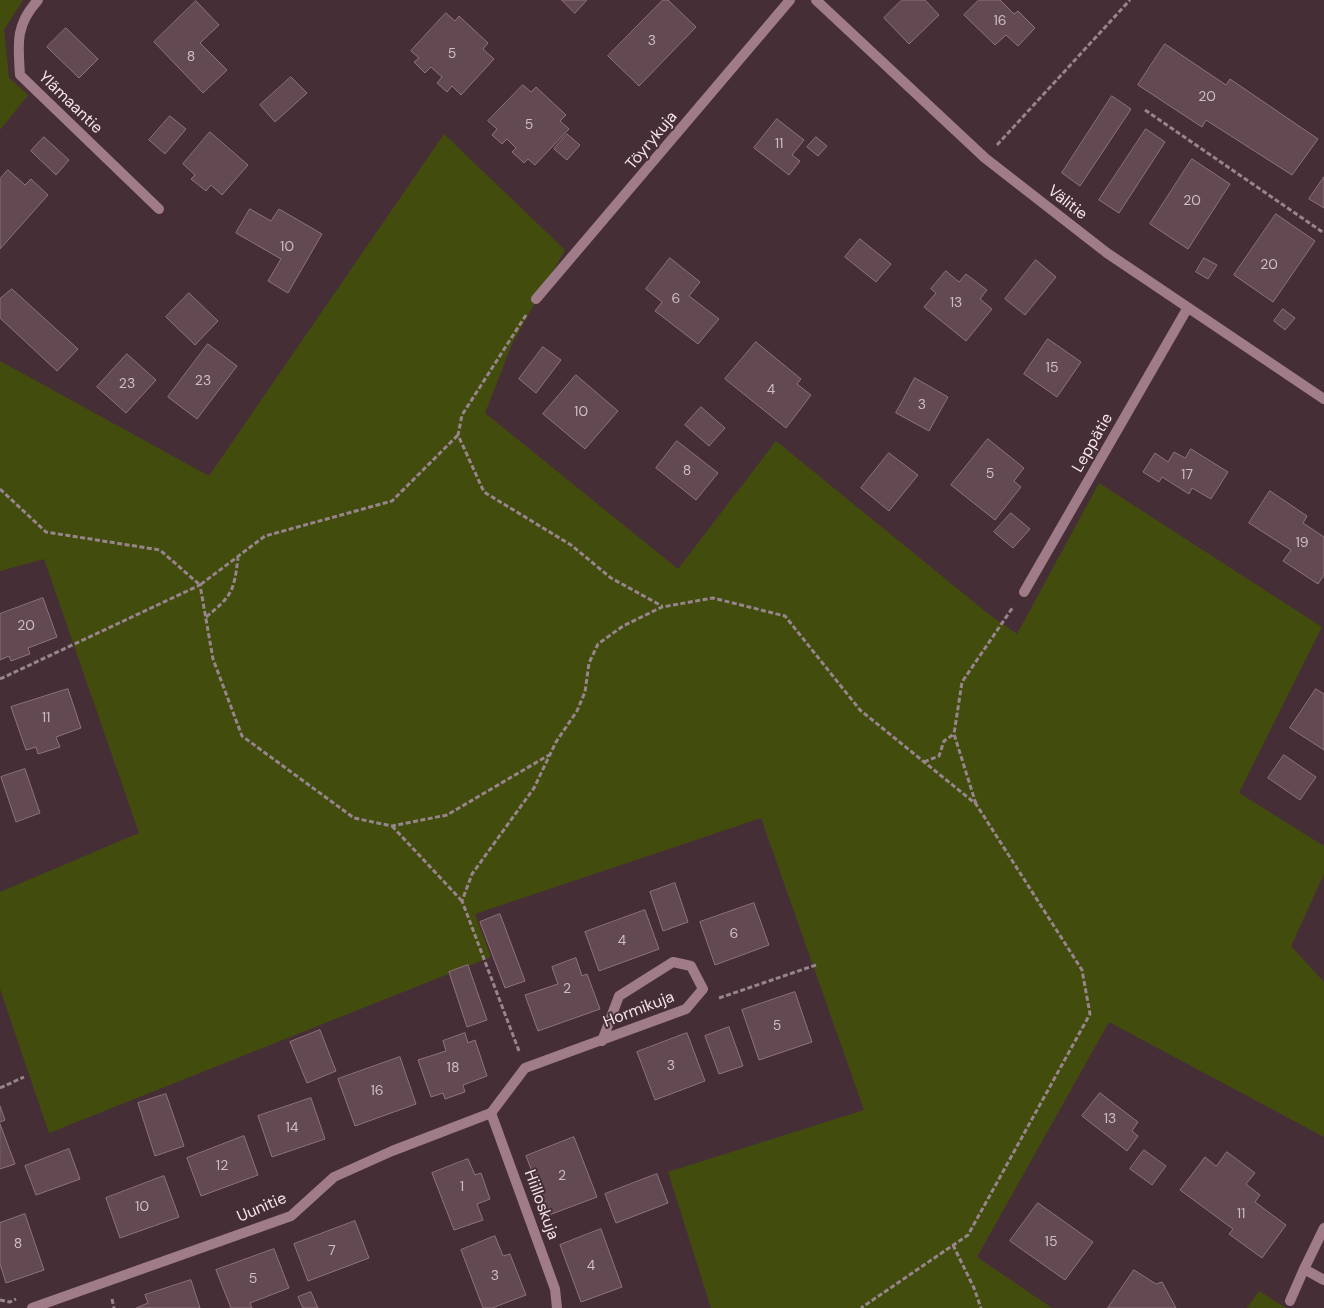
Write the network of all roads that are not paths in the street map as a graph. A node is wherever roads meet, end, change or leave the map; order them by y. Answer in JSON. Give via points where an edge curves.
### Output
{"nodes":[{"id":1,"x":38,"y":0,"type":"edge"},
{"id":2,"x":790,"y":0,"type":"edge"},
{"id":3,"x":816,"y":0,"type":"edge"},
{"id":4,"x":159,"y":209,"type":"dead end"},
{"id":5,"x":536,"y":300,"type":"road end"},
{"id":6,"x":1187,"y":308,"type":"junction"},
{"id":7,"x":1324,"y":399,"type":"edge"},
{"id":8,"x":1024,"y":592,"type":"road end"},
{"id":9,"x":602,"y":1041,"type":"junction"},
{"id":10,"x":492,"y":1113,"type":"junction"},
{"id":11,"x":1324,"y":1228,"type":"edge"},
{"id":12,"x":1304,"y":1269,"type":"junction"},
{"id":13,"x":1324,"y":1280,"type":"edge"},
{"id":14,"x":1290,"y":1301,"type":"dead end"},
{"id":15,"x":32,"y":1308,"type":"edge"},
{"id":16,"x":556,"y":1308,"type":"edge"}],
"edges":[{"from":1,"to":4,"type":"street","name":"Ylämaantie","via":[[17,38],[20,75]]},
{"from":2,"to":5,"type":"street","name":"Töyrykuja"},
{"from":3,"to":6,"type":"street","name":"Välitie","via":[[985,158],[1106,253]]},
{"from":6,"to":7,"type":"street","name":"Välitie"},
{"from":6,"to":8,"type":"street","name":"Leppätie"},
{"from":9,"to":9,"type":"street","name":"Hormikuja","via":[[686,1009],[703,989],[691,966],[673,962],[619,996]]},
{"from":9,"to":10,"type":"street","name":"Hormikuja","via":[[525,1068]]},
{"from":10,"to":15,"type":"street","name":"Uunitie","via":[[334,1177],[292,1216]]},
{"from":10,"to":16,"type":"street","name":"Hiilloskuja","via":[[555,1289]]},
{"from":11,"to":12,"type":"street"},
{"from":12,"to":13,"type":"street"},
{"from":12,"to":14,"type":"street"}]}
